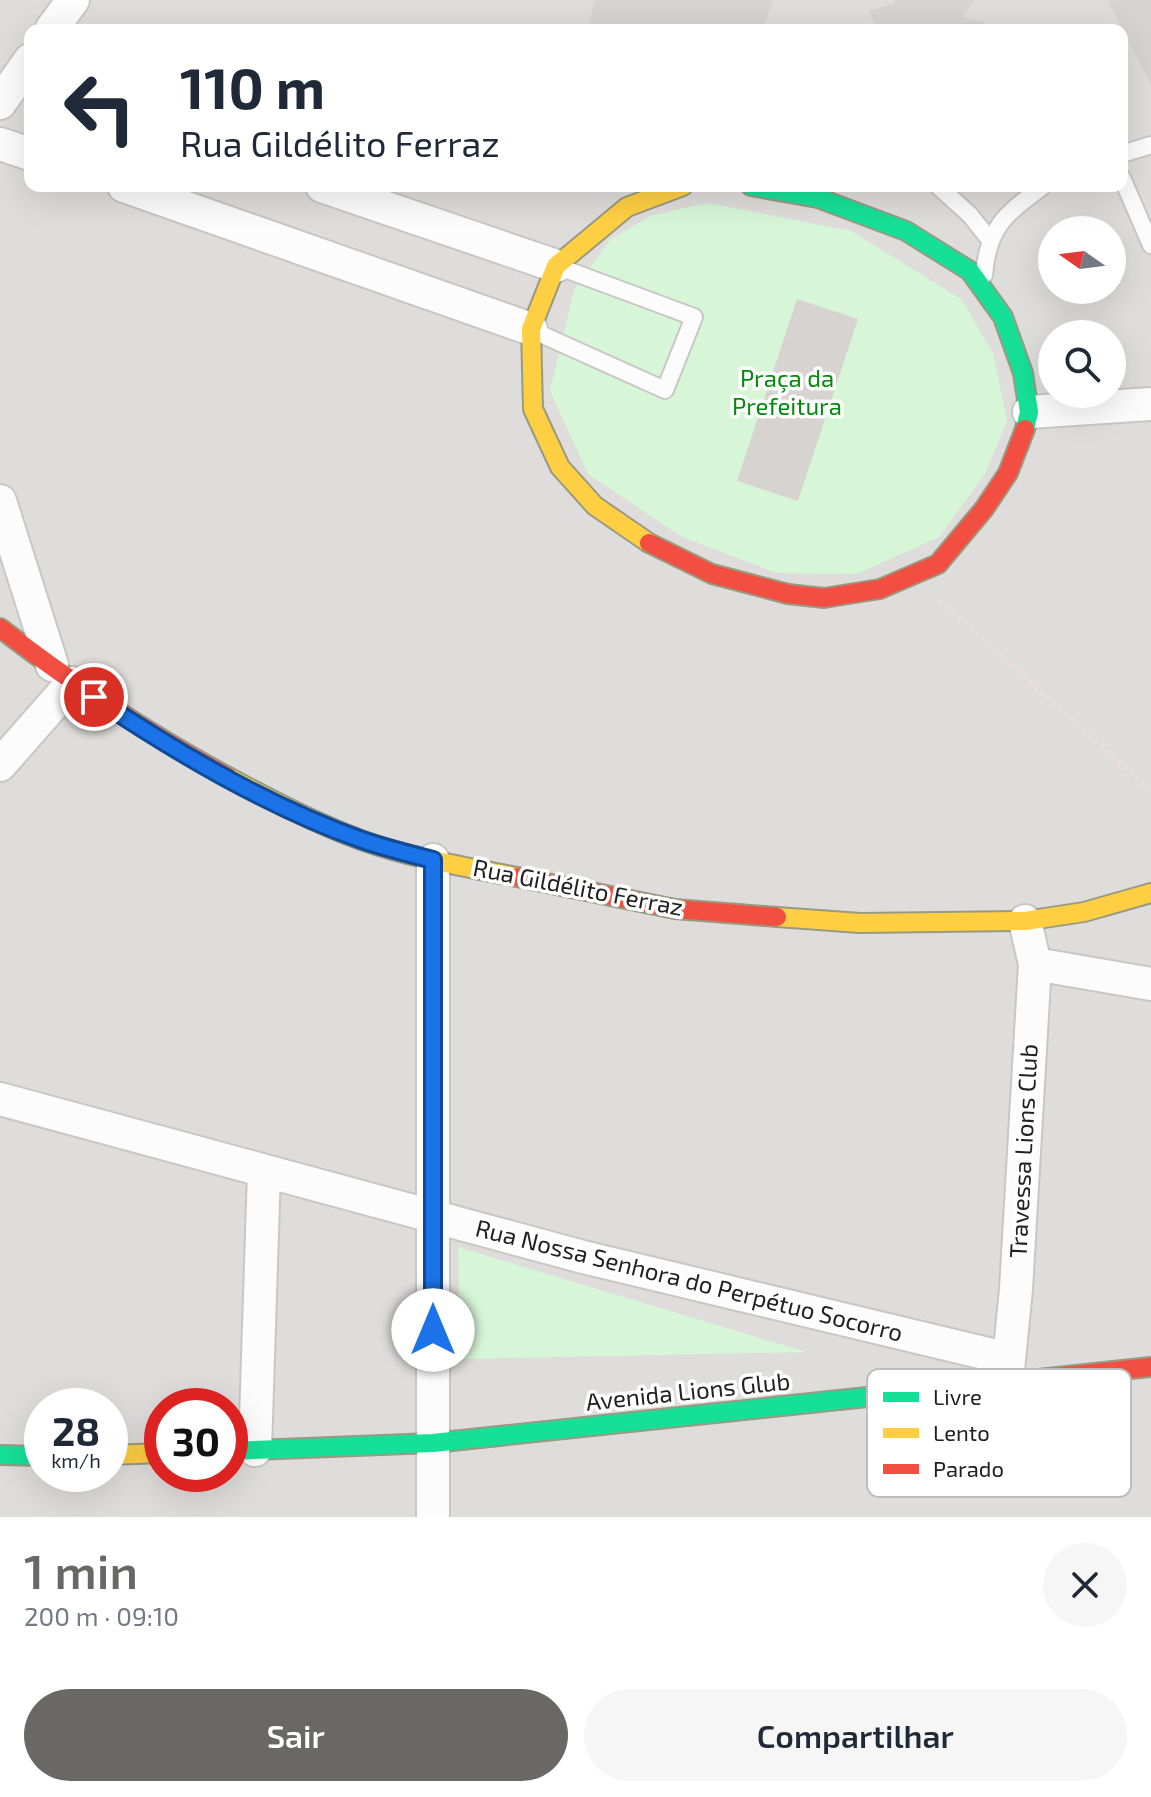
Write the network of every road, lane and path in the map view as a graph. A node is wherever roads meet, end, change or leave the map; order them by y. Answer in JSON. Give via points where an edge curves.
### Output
{"nodes":[{"id":1,"x":73,"y":0,"type":"edge"},
{"id":2,"x":55,"y":24,"type":"edge"},
{"id":3,"x":0,"y":144,"type":"edge"},
{"id":4,"x":1151,"y":145,"type":"edge"},
{"id":5,"x":24,"y":152,"type":"edge"},
{"id":6,"x":1128,"y":152,"type":"edge"},
{"id":7,"x":141,"y":192,"type":"edge"},
{"id":8,"x":340,"y":192,"type":"edge"},
{"id":9,"x":667,"y":192,"type":"edge"},
{"id":10,"x":784,"y":192,"type":"edge"},
{"id":11,"x":945,"y":192,"type":"edge"},
{"id":12,"x":1035,"y":192,"type":"edge"},
{"id":13,"x":1128,"y":192,"type":"edge"},
{"id":14,"x":990,"y":240,"type":"junction"},
{"id":15,"x":1151,"y":245,"type":"edge"},
{"id":16,"x":556,"y":266,"type":"junction"},
{"id":17,"x":983,"y":288,"type":"junction"},
{"id":18,"x":531,"y":329,"type":"junction"},
{"id":19,"x":1151,"y":404,"type":"edge"},
{"id":20,"x":1029,"y":412,"type":"junction"},
{"id":21,"x":0,"y":501,"type":"edge"},
{"id":22,"x":913,"y":575,"type":"junction"},
{"id":23,"x":0,"y":628,"type":"edge"},
{"id":24,"x":62,"y":674,"type":"junction"},
{"id":25,"x":0,"y":765,"type":"edge"},
{"id":26,"x":1151,"y":791,"type":"edge"},
{"id":27,"x":433,"y":860,"type":"junction"},
{"id":28,"x":1151,"y":893,"type":"edge"},
{"id":29,"x":1025,"y":921,"type":"junction"},
{"id":30,"x":1035,"y":964,"type":"junction"},
{"id":31,"x":1151,"y":984,"type":"edge"},
{"id":32,"x":0,"y":1099,"type":"edge"},
{"id":33,"x":264,"y":1172,"type":"junction"},
{"id":34,"x":434,"y":1218,"type":"junction"},
{"id":35,"x":1151,"y":1367,"type":"edge"},
{"id":36,"x":1004,"y":1369,"type":"edge"},
{"id":37,"x":1008,"y":1369,"type":"edge"},
{"id":38,"x":1056,"y":1369,"type":"edge"},
{"id":39,"x":247,"y":1388,"type":"edge"},
{"id":40,"x":867,"y":1388,"type":"edge"},
{"id":41,"x":433,"y":1443,"type":"junction"},
{"id":42,"x":248,"y":1450,"type":"edge"},
{"id":43,"x":0,"y":1455,"type":"edge"},
{"id":44,"x":24,"y":1456,"type":"edge"},
{"id":45,"x":433,"y":1517,"type":"edge"}],
"edges":[{"from":1,"to":2,"type":"street"},
{"from":3,"to":5,"type":"street"},
{"from":4,"to":6,"type":"lane"},
{"from":7,"to":18,"type":"street"},
{"from":8,"to":16,"type":"street"},
{"from":9,"to":16,"type":"street","via":[[627,207]]},
{"from":10,"to":17,"type":"street","via":[[818,198],[906,231],[970,271]]},
{"from":11,"to":14,"type":"lane"},
{"from":12,"to":14,"type":"lane","via":[[1004,216]]},
{"from":13,"to":15,"type":"lane"},
{"from":14,"to":17,"type":"lane"},
{"from":16,"to":18,"type":"street"},
{"from":16,"to":18,"type":"lane","via":[[694,317],[665,390]]},
{"from":17,"to":20,"type":"street","via":[[1003,317],[1023,373]]},
{"from":18,"to":22,"type":"street","via":[[533,409],[560,467],[595,506],[651,544],[712,574],[788,594],[824,598],[880,589]]},
{"from":19,"to":20,"type":"street"},
{"from":20,"to":22,"type":"street","via":[[1008,473],[984,509],[938,564]]},
{"from":21,"to":24,"type":"street"},
{"from":22,"to":26,"type":"path"},
{"from":23,"to":24,"type":"street","name":"Rua Gildélito Ferraz"},
{"from":24,"to":25,"type":"street"},
{"from":24,"to":27,"type":"street","name":"Rua Gildélito Ferraz","via":[[158,739],[279,804],[362,840]]},
{"from":27,"to":29,"type":"street","name":"Rua Gildélito Ferraz","via":[[675,909],[860,923]]},
{"from":27,"to":34,"type":"street"},
{"from":28,"to":29,"type":"street","name":"Rua Gildélito Ferraz","via":[[1084,912]]},
{"from":29,"to":30,"type":"street","name":"Travessa Lions Club"},
{"from":30,"to":31,"type":"street"},
{"from":30,"to":37,"type":"street","name":"Travessa Lions Club"},
{"from":32,"to":33,"type":"street","name":"Rua Nossa Senhora do Perpétuo Socorro"},
{"from":33,"to":34,"type":"street","name":"Rua Nossa Senhora do Perpétuo Socorro"},
{"from":33,"to":39,"type":"street"},
{"from":34,"to":36,"type":"street","name":"Rua Nossa Senhora do Perpétuo Socorro"},
{"from":34,"to":41,"type":"street"},
{"from":35,"to":38,"type":"street","name":"Avenida Lions Glub"},
{"from":40,"to":41,"type":"street","name":"Avenida Lions Glub"},
{"from":41,"to":42,"type":"street","name":"Avenida Lions Glub"},
{"from":41,"to":45,"type":"street"},
{"from":43,"to":44,"type":"street"}]}
